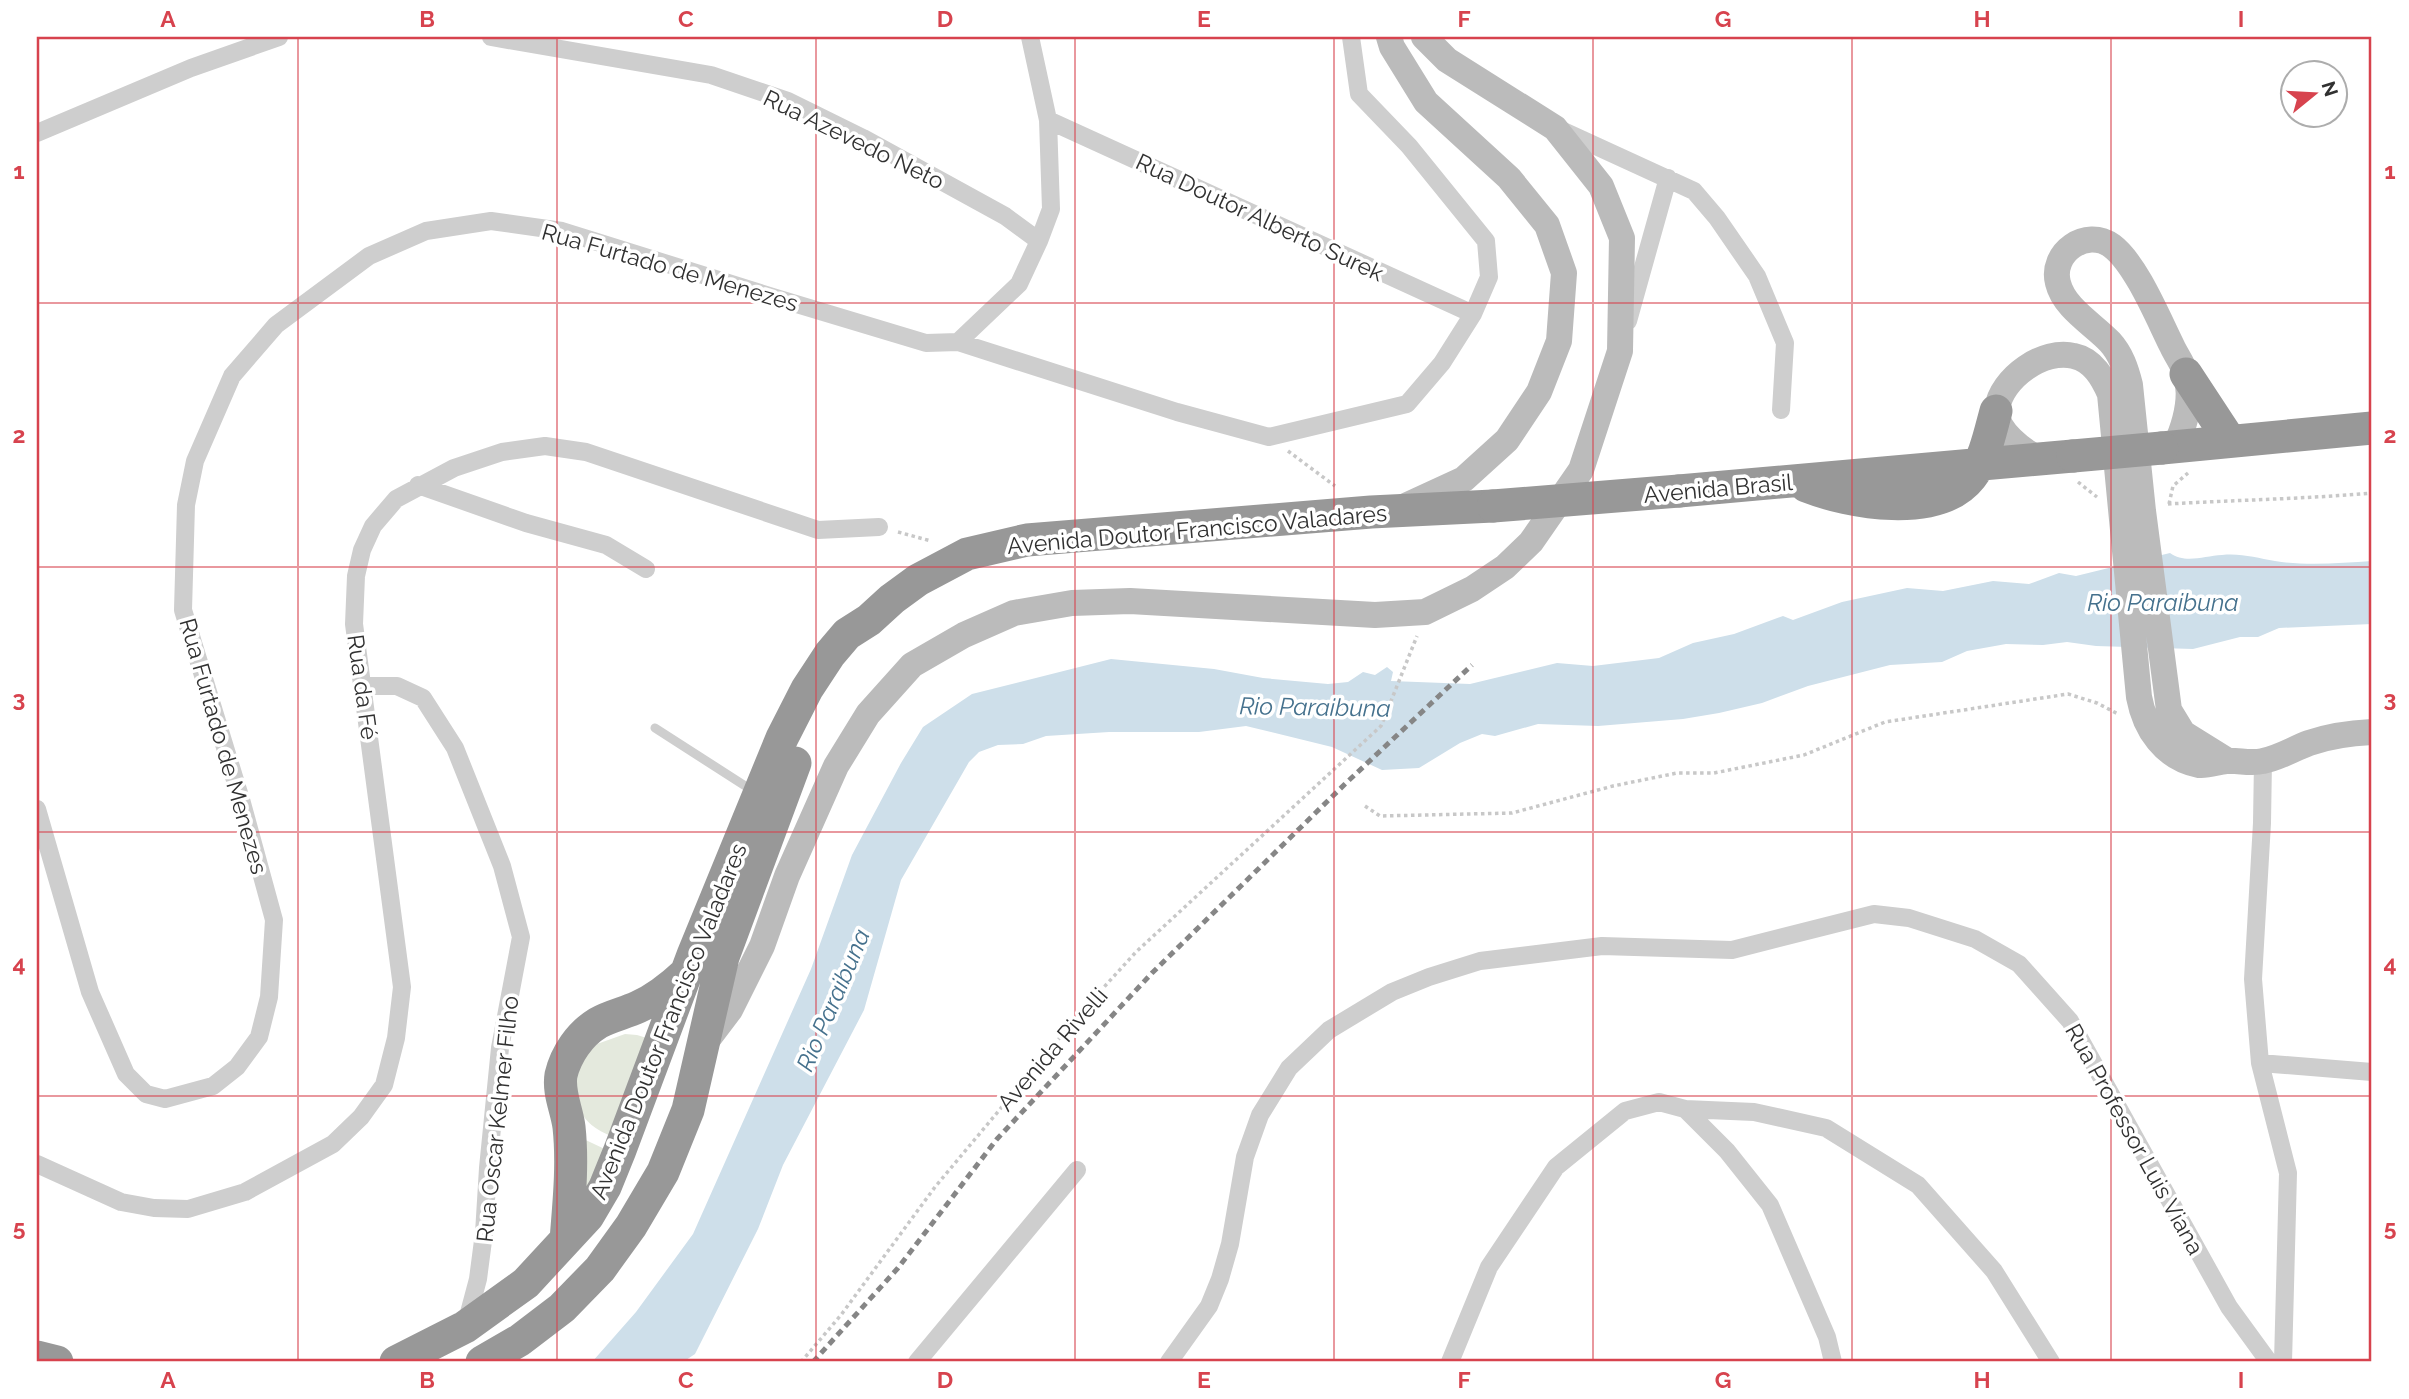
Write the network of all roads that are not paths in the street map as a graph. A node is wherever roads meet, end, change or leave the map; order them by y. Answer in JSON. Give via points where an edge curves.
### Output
{"nodes":[{"id":1,"x":279,"y":37,"type":"edge"},
{"id":2,"x":491,"y":37,"type":"edge"},
{"id":3,"x":1030,"y":37,"type":"edge"},
{"id":4,"x":1351,"y":37,"type":"edge"},
{"id":5,"x":1389,"y":37,"type":"edge"},
{"id":6,"x":1424,"y":37,"type":"edge"},
{"id":7,"x":1048,"y":120,"type":"junction"},
{"id":8,"x":1555,"y":128,"type":"junction"},
{"id":9,"x":37,"y":132,"type":"edge"},
{"id":10,"x":1668,"y":178,"type":"junction"},
{"id":11,"x":1039,"y":241,"type":"junction"},
{"id":12,"x":1473,"y":314,"type":"junction"},
{"id":13,"x":958,"y":342,"type":"junction"},
{"id":14,"x":1620,"y":351,"type":"junction"},
{"id":15,"x":2186,"y":374,"type":"junction"},
{"id":16,"x":1781,"y":410,"type":"dead end"},
{"id":17,"x":1996,"y":411,"type":"junction"},
{"id":18,"x":2372,"y":428,"type":"edge"},
{"id":19,"x":2230,"y":441,"type":"junction"},
{"id":20,"x":2169,"y":447,"type":"junction"},
{"id":21,"x":1979,"y":464,"type":"junction"},
{"id":22,"x":2062,"y":464,"type":"junction"},
{"id":23,"x":418,"y":485,"type":"junction"},
{"id":24,"x":1383,"y":512,"type":"junction"},
{"id":25,"x":2132,"y":513,"type":"junction"},
{"id":26,"x":879,"y":527,"type":"road end"},
{"id":27,"x":646,"y":569,"type":"dead end"},
{"id":28,"x":363,"y":685,"type":"junction"},
{"id":29,"x":655,"y":728,"type":"dead end"},
{"id":30,"x":2372,"y":732,"type":"edge"},
{"id":31,"x":2228,"y":761,"type":"junction"},
{"id":32,"x":2263,"y":761,"type":"junction"},
{"id":33,"x":37,"y":809,"type":"edge"},
{"id":34,"x":766,"y":809,"type":"junction"},
{"id":35,"x":686,"y":973,"type":"junction"},
{"id":36,"x":611,"y":1018,"type":"junction"},
{"id":37,"x":664,"y":1030,"type":"junction"},
{"id":38,"x":704,"y":1044,"type":"junction"},
{"id":39,"x":2260,"y":1063,"type":"junction"},
{"id":40,"x":2372,"y":1072,"type":"edge"},
{"id":41,"x":1685,"y":1109,"type":"junction"},
{"id":42,"x":688,"y":1111,"type":"junction"},
{"id":43,"x":569,"y":1126,"type":"junction"},
{"id":44,"x":620,"y":1150,"type":"junction"},
{"id":45,"x":37,"y":1164,"type":"edge"},
{"id":46,"x":1077,"y":1170,"type":"dead end"},
{"id":47,"x":566,"y":1240,"type":"junction"},
{"id":48,"x":465,"y":1327,"type":"junction"},
{"id":49,"x":37,"y":1357,"type":"edge"},
{"id":50,"x":57,"y":1362,"type":"edge"},
{"id":51,"x":396,"y":1362,"type":"edge"},
{"id":52,"x":482,"y":1362,"type":"edge"},
{"id":53,"x":916,"y":1362,"type":"edge"},
{"id":54,"x":1169,"y":1362,"type":"edge"},
{"id":55,"x":1450,"y":1362,"type":"edge"},
{"id":56,"x":1833,"y":1362,"type":"edge"},
{"id":57,"x":2050,"y":1362,"type":"edge"},
{"id":58,"x":2269,"y":1362,"type":"edge"},
{"id":59,"x":2283,"y":1362,"type":"edge"}],
"edges":[{"from":1,"to":9,"type":"street"},
{"from":2,"to":11,"type":"street","name":"Rua Azevedo Neto","via":[[711,75],[788,101],[1005,216]]},
{"from":3,"to":7,"type":"street"},
{"from":4,"to":12,"type":"street","name":"Rua Furtado de Menezes","via":[[1359,94],[1409,146],[1486,241],[1489,277]]},
{"from":5,"to":24,"type":"main road","name":"Avenida Doutor Francisco Valadares","via":[[1426,102],[1509,178],[1547,225],[1564,273],[1559,341],[1539,392],[1507,440],[1465,479]]},
{"from":6,"to":8,"type":"main road","name":"Avenida Doutor Francisco Valadares","via":[[1447,60]]},
{"from":7,"to":11,"type":"street","via":[[1051,209]]},
{"from":7,"to":12,"type":"street","name":"Rua Doutor Alberto Surek"},
{"from":8,"to":10,"type":"street"},
{"from":8,"to":14,"type":"main road","name":"Avenida Doutor Francisco Valadares","via":[[1601,186],[1622,238]]},
{"from":10,"to":14,"type":"street"},
{"from":10,"to":16,"type":"street","via":[[1694,191],[1757,276],[1785,343]]},
{"from":11,"to":13,"type":"street","via":[[1019,284]]},
{"from":12,"to":13,"type":"street","name":"Rua Furtado de Menezes","via":[[1442,363],[1408,404],[1269,437]]},
{"from":13,"to":33,"type":"street","name":"Rua Furtado de Menezes","via":[[926,343],[562,230],[491,221],[426,231],[369,256],[275,325],[232,376],[195,461],[186,505],[183,610],[274,920],[269,997],[259,1037],[237,1067],[213,1086],[165,1099],[146,1094],[126,1074],[90,992]]},
{"from":14,"to":38,"type":"main road","name":"Avenida Doutor Francisco Valadares","via":[[1581,470],[1531,542],[1483,582],[1425,612],[1375,615],[1130,601],[1072,604],[1013,613],[912,665],[868,714],[835,766],[762,946],[730,1010]]},
{"from":15,"to":19,"type":"highway"},
{"from":15,"to":20,"type":"main road","via":[[2187,410]]},
{"from":15,"to":25,"type":"main road","via":[[2120,253],[2099,240],[2087,239],[2065,251],[2056,274],[2058,286],[2075,310],[2112,344],[2130,385]]},
{"from":17,"to":21,"type":"highway"},
{"from":17,"to":22,"type":"main road","via":[[2017,446]]},
{"from":17,"to":25,"type":"main road","via":[[2019,373],[2045,358],[2075,356],[2097,370],[2110,394]]},
{"from":18,"to":19,"type":"highway"},
{"from":19,"to":20,"type":"highway"},
{"from":20,"to":22,"type":"highway","bridge":true},
{"from":21,"to":22,"type":"highway"},
{"from":21,"to":24,"type":"highway","name":"Avenida Brasil","bridge":true,"via":[[1956,491],[1912,503],[1846,500],[1794,482]]},
{"from":23,"to":26,"type":"street","name":"Rua da Fé","via":[[502,452],[545,446],[586,452],[818,530]]},
{"from":23,"to":27,"type":"street","via":[[606,545]]},
{"from":23,"to":28,"type":"street","name":"Rua da Fé","via":[[396,499],[373,526],[362,550],[354,624]]},
{"from":24,"to":34,"type":"highway","name":"Avenida Doutor Francisco Valadares","via":[[1027,540],[967,554],[918,580],[869,620],[862,648],[822,703]]},
{"from":25,"to":31,"type":"main road","via":[[2174,722],[2183,733]]},
{"from":25,"to":31,"type":"main road","via":[[2142,715],[2164,748],[2182,759],[2202,765]]},
{"from":28,"to":45,"type":"street","name":"Rua da Fé","via":[[402,987],[384,1085],[361,1117],[333,1144],[245,1192],[188,1209],[121,1202]]},
{"from":28,"to":48,"type":"street","name":"Rua Oscar Kelmer Filho","via":[[397,686],[423,698],[455,748],[502,866],[521,937],[500,1048],[478,1279]]},
{"from":29,"to":34,"type":"lane"},
{"from":30,"to":32,"type":"main road","via":[[2311,742]]},
{"from":31,"to":32,"type":"main road"},
{"from":32,"to":39,"type":"street","via":[[2253,979]]},
{"from":34,"to":35,"type":"highway","name":"Avenida Doutor Francisco Valadares"},
{"from":34,"to":38,"type":"highway","name":"Avenida Doutor Francisco Valadares","via":[[723,957]]},
{"from":35,"to":36,"type":"highway","via":[[667,991]]},
{"from":35,"to":37,"type":"highway","name":"Avenida Doutor Francisco Valadares"},
{"from":36,"to":37,"type":"highway"},
{"from":36,"to":43,"type":"highway","via":[[597,1024],[569,1052],[561,1077]]},
{"from":37,"to":42,"type":"highway","via":[[680,1042],[687,1060],[691,1080]]},
{"from":37,"to":44,"type":"highway","name":"Avenida Doutor Francisco Valadares"},
{"from":38,"to":42,"type":"highway","name":"Avenida Doutor Francisco Valadares"},
{"from":39,"to":40,"type":"street"},
{"from":39,"to":59,"type":"street","via":[[2288,1173]]},
{"from":41,"to":55,"type":"street","via":[[1659,1102],[1625,1111],[1556,1167],[1489,1267]]},
{"from":41,"to":56,"type":"street","via":[[1727,1151],[1770,1205],[1827,1337]]},
{"from":41,"to":57,"type":"street","via":[[1754,1112],[1826,1128],[1918,1185],[1994,1271]]},
{"from":42,"to":44,"type":"highway","via":[[671,1135],[655,1144]]},
{"from":42,"to":52,"type":"highway","name":"Avenida Doutor Francisco Valadares","via":[[663,1172],[600,1269],[562,1308]]},
{"from":43,"to":44,"type":"highway"},
{"from":43,"to":47,"type":"highway"},
{"from":44,"to":47,"type":"highway","name":"Avenida Doutor Francisco Valadares","via":[[588,1216]]},
{"from":46,"to":53,"type":"street"},
{"from":47,"to":48,"type":"highway","name":"Avenida Doutor Francisco Valadares","via":[[526,1283]]},
{"from":48,"to":51,"type":"highway","name":"Avenida Doutor Francisco Valadares"},
{"from":49,"to":50,"type":"highway"},
{"from":54,"to":58,"type":"street","name":"Rua Professor Luis Viana","via":[[1209,1306],[1220,1279],[1245,1157],[1260,1115],[1289,1068],[1329,1030],[1392,992],[1480,961],[1602,946],[1732,950],[1874,914],[1909,918],[1975,939],[2019,964],[2070,1021],[2229,1307]]}]}
